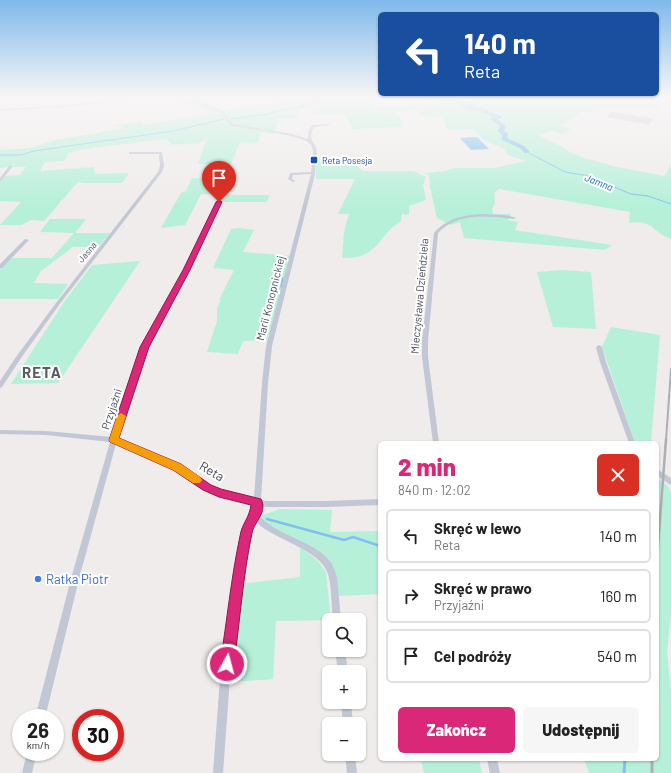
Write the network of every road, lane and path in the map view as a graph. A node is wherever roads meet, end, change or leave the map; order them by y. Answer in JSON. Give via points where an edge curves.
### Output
{"nodes":[{"id":1,"x":280,"y":133,"type":"edge"},
{"id":2,"x":310,"y":133,"type":"edge"},
{"id":3,"x":310,"y":140,"type":"junction"},
{"id":4,"x":130,"y":154,"type":"dead end"},
{"id":5,"x":11,"y":166,"type":"dead end"},
{"id":6,"x":233,"y":170,"type":"dead end"},
{"id":7,"x":313,"y":173,"type":"junction"},
{"id":8,"x":0,"y":180,"type":"edge"},
{"id":9,"x":293,"y":182,"type":"dead end"},
{"id":10,"x":514,"y":218,"type":"dead end"},
{"id":11,"x":27,"y":240,"type":"dead end"},
{"id":12,"x":0,"y":267,"type":"edge"},
{"id":13,"x":599,"y":347,"type":"dead end"},
{"id":14,"x":0,"y":386,"type":"edge"},
{"id":15,"x":0,"y":432,"type":"edge"},
{"id":16,"x":114,"y":440,"type":"junction"},
{"id":17,"x":436,"y":441,"type":"edge"},
{"id":18,"x":631,"y":441,"type":"edge"},
{"id":19,"x":659,"y":473,"type":"edge"},
{"id":20,"x":671,"y":482,"type":"edge"},
{"id":21,"x":257,"y":502,"type":"junction"},
{"id":22,"x":378,"y":502,"type":"edge"},
{"id":23,"x":255,"y":517,"type":"junction"},
{"id":24,"x":336,"y":613,"type":"edge"},
{"id":25,"x":42,"y":709,"type":"edge"},
{"id":26,"x":30,"y":761,"type":"edge"},
{"id":27,"x":351,"y":761,"type":"edge"},
{"id":28,"x":492,"y":761,"type":"edge"},
{"id":29,"x":27,"y":773,"type":"edge"},
{"id":30,"x":218,"y":773,"type":"edge"},
{"id":31,"x":352,"y":773,"type":"edge"},
{"id":32,"x":495,"y":773,"type":"edge"}],
"edges":[{"from":1,"to":3,"type":"street"},
{"from":2,"to":3,"type":"street"},
{"from":3,"to":7,"type":"street","name":"Marii Konopnickiej","via":[[315,151]]},
{"from":4,"to":14,"type":"street","name":"Jasna","via":[[160,153],[160,172],[77,277]]},
{"from":5,"to":8,"type":"street"},
{"from":6,"to":16,"type":"street","name":"Przyjaźni","via":[[187,270],[144,347]]},
{"from":7,"to":9,"type":"street","via":[[291,174],[290,179]]},
{"from":7,"to":21,"type":"street","name":"Marii Konopnickiej","via":[[270,346]]},
{"from":10,"to":17,"type":"street","name":"Mieczysława Dzieńdziela","via":[[466,218],[446,223],[436,233],[425,341]]},
{"from":11,"to":12,"type":"street"},
{"from":13,"to":18,"type":"street"},
{"from":15,"to":16,"type":"street","name":"Reta","via":[[46,433]]},
{"from":16,"to":21,"type":"street","name":"Reta","via":[[177,467],[207,488]]},
{"from":16,"to":25,"type":"street","name":"Przyjaźni"},
{"from":19,"to":20,"type":"street"},
{"from":21,"to":22,"type":"street","name":"Reta"},
{"from":21,"to":23,"type":"street"},
{"from":23,"to":24,"type":"street","via":[[277,534],[324,559],[331,571]]},
{"from":23,"to":30,"type":"street","via":[[247,529],[240,564]]},
{"from":26,"to":29,"type":"street"},
{"from":27,"to":31,"type":"street"},
{"from":28,"to":32,"type":"street"}]}
